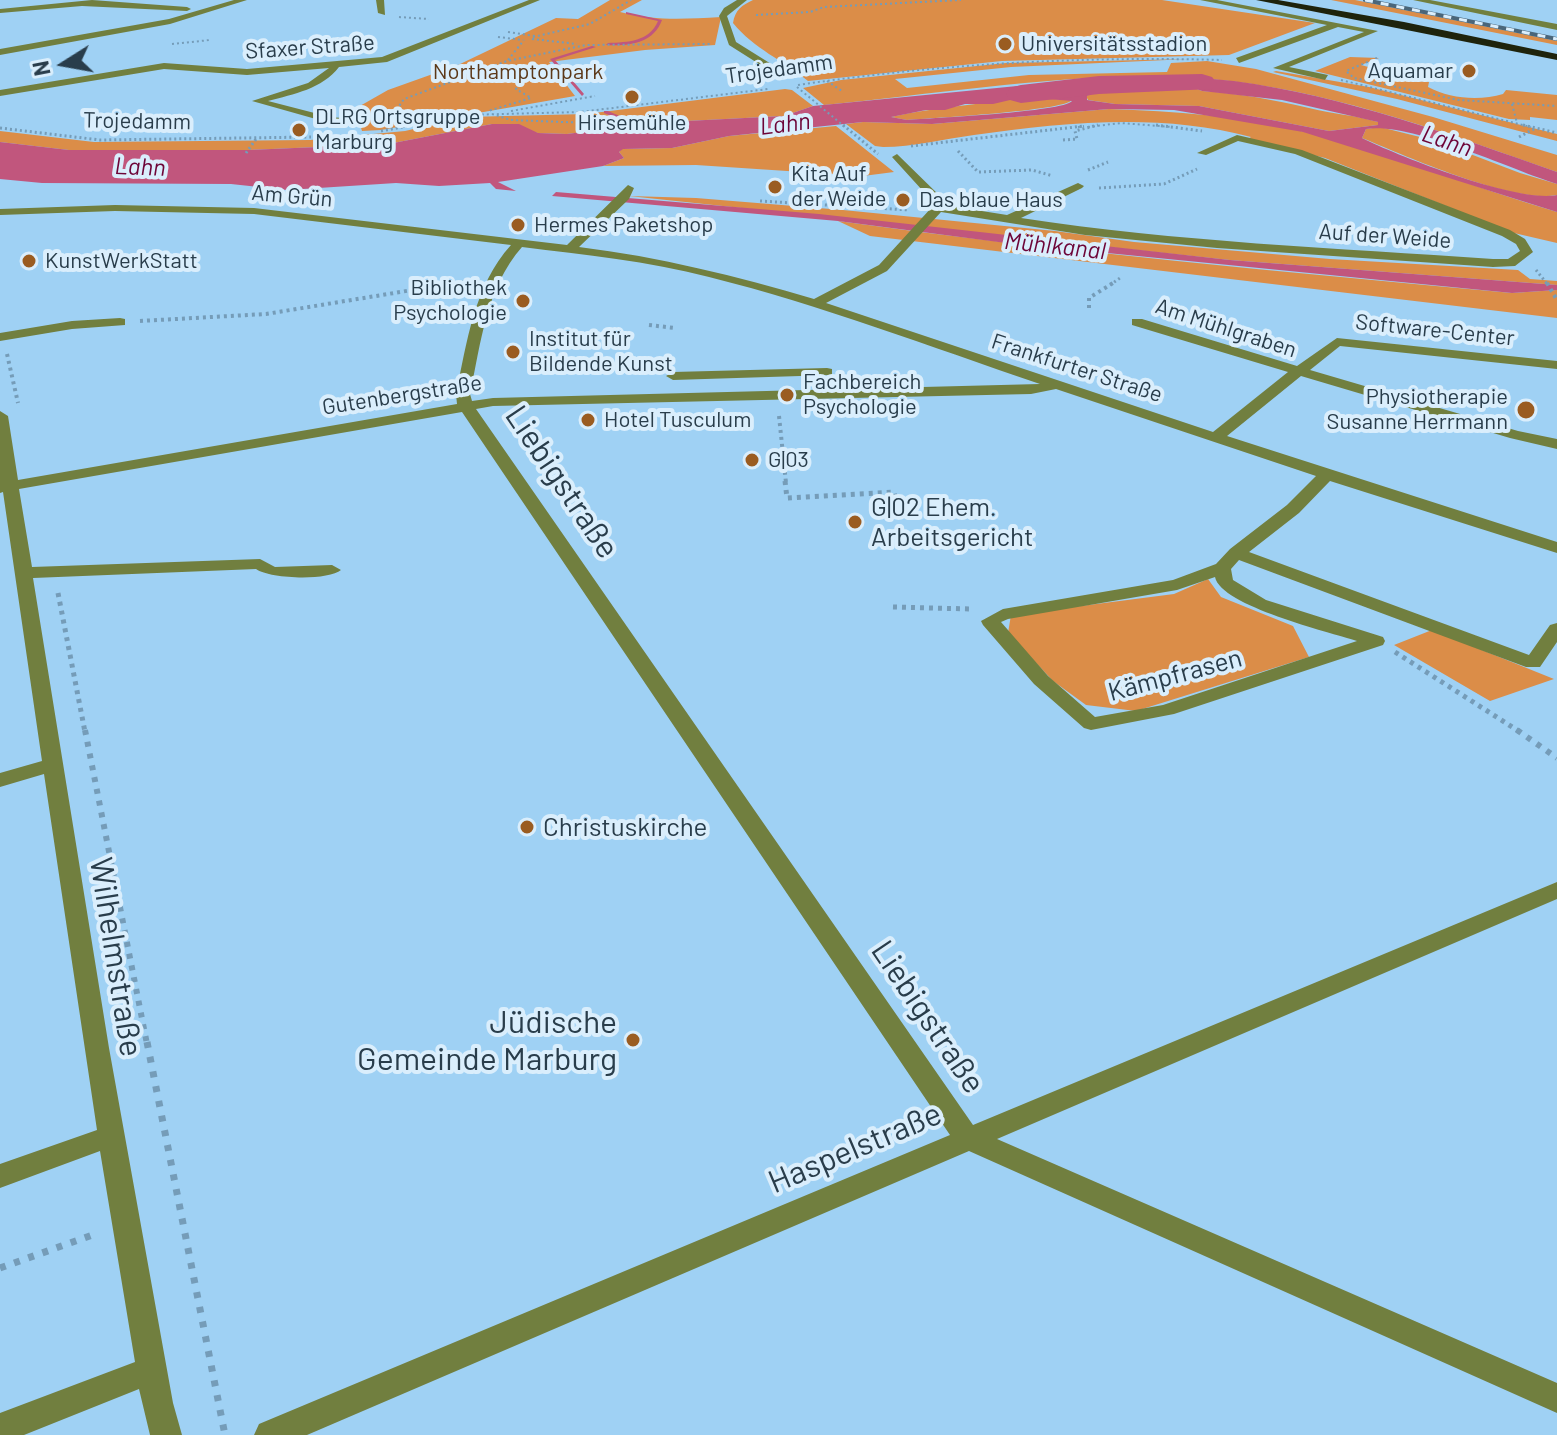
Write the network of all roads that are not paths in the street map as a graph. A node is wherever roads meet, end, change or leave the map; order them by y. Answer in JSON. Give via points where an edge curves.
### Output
{"nodes":[{"id":1,"x":243,"y":0,"type":"edge"},
{"id":2,"x":380,"y":0,"type":"edge"},
{"id":3,"x":536,"y":0,"type":"edge"},
{"id":4,"x":743,"y":0,"type":"edge"},
{"id":5,"x":1204,"y":0,"type":"edge"},
{"id":6,"x":1261,"y":0,"type":"edge"},
{"id":7,"x":1295,"y":0,"type":"edge"},
{"id":8,"x":1417,"y":0,"type":"edge"},
{"id":9,"x":113,"y":3,"type":"edge"},
{"id":10,"x":211,"y":10,"type":"junction"},
{"id":11,"x":0,"y":11,"type":"edge"},
{"id":12,"x":382,"y":13,"type":"dead end"},
{"id":13,"x":190,"y":16,"type":"junction"},
{"id":14,"x":213,"y":22,"type":"dead end"},
{"id":15,"x":1338,"y":24,"type":"junction"},
{"id":16,"x":1557,"y":27,"type":"edge"},
{"id":17,"x":1557,"y":50,"type":"edge"},
{"id":18,"x":0,"y":52,"type":"edge"},
{"id":19,"x":1557,"y":57,"type":"edge"},
{"id":20,"x":158,"y":58,"type":"dead end"},
{"id":21,"x":1256,"y":63,"type":"dead end"},
{"id":22,"x":171,"y":65,"type":"junction"},
{"id":23,"x":335,"y":66,"type":"junction"},
{"id":24,"x":1267,"y":66,"type":"dead end"},
{"id":25,"x":1279,"y":68,"type":"junction"},
{"id":26,"x":781,"y":74,"type":"dead end"},
{"id":27,"x":1325,"y":77,"type":"road end"},
{"id":28,"x":0,"y":93,"type":"edge"},
{"id":29,"x":362,"y":122,"type":"dead end"},
{"id":30,"x":1202,"y":153,"type":"road end"},
{"id":31,"x":897,"y":157,"type":"road end"},
{"id":32,"x":1078,"y":186,"type":"road end"},
{"id":33,"x":624,"y":196,"type":"dead end"},
{"id":34,"x":0,"y":212,"type":"edge"},
{"id":35,"x":934,"y":212,"type":"junction"},
{"id":36,"x":1009,"y":219,"type":"junction"},
{"id":37,"x":520,"y":242,"type":"junction"},
{"id":38,"x":574,"y":249,"type":"junction"},
{"id":39,"x":815,"y":304,"type":"junction"},
{"id":40,"x":120,"y":322,"type":"road end"},
{"id":41,"x":1137,"y":322,"type":"dead end"},
{"id":42,"x":2,"y":337,"type":"edge"},
{"id":43,"x":1557,"y":365,"type":"edge"},
{"id":44,"x":1299,"y":371,"type":"junction"},
{"id":45,"x":827,"y":372,"type":"dead end"},
{"id":46,"x":673,"y":376,"type":"dead end"},
{"id":47,"x":1056,"y":384,"type":"junction"},
{"id":48,"x":465,"y":405,"type":"junction"},
{"id":49,"x":0,"y":416,"type":"edge"},
{"id":50,"x":1216,"y":437,"type":"junction"},
{"id":51,"x":1557,"y":444,"type":"edge"},
{"id":52,"x":1328,"y":475,"type":"junction"},
{"id":53,"x":6,"y":487,"type":"edge"},
{"id":54,"x":1557,"y":548,"type":"edge"},
{"id":55,"x":1236,"y":553,"type":"junction"},
{"id":56,"x":1222,"y":568,"type":"junction"},
{"id":57,"x":332,"y":570,"type":"dead end"},
{"id":58,"x":23,"y":573,"type":"junction"},
{"id":59,"x":1557,"y":629,"type":"edge"},
{"id":60,"x":52,"y":765,"type":"junction"},
{"id":61,"x":0,"y":780,"type":"edge"},
{"id":62,"x":1557,"y":890,"type":"edge"},
{"id":63,"x":110,"y":1136,"type":"junction"},
{"id":64,"x":967,"y":1138,"type":"junction"},
{"id":65,"x":0,"y":1176,"type":"edge"},
{"id":66,"x":151,"y":1370,"type":"junction"},
{"id":67,"x":1557,"y":1398,"type":"edge"},
{"id":68,"x":0,"y":1429,"type":"edge"},
{"id":69,"x":166,"y":1435,"type":"edge"},
{"id":70,"x":270,"y":1435,"type":"edge"}],
"edges":[{"from":1,"to":10,"type":"street"},
{"from":2,"to":12,"type":"street"},
{"from":3,"to":23,"type":"street","name":"Sfaxer Straße","via":[[384,60]]},
{"from":4,"to":26,"type":"street","via":[[723,16],[732,43]]},
{"from":5,"to":15,"type":"street"},
{"from":6,"to":19,"type":"highway"},
{"from":7,"to":17,"type":"highway"},
{"from":8,"to":16,"type":"street"},
{"from":9,"to":10,"type":"street"},
{"from":9,"to":11,"type":"street"},
{"from":10,"to":13,"type":"street"},
{"from":13,"to":14,"type":"street"},
{"from":13,"to":18,"type":"street"},
{"from":15,"to":21,"type":"street","via":[[1239,60]]},
{"from":15,"to":25,"type":"street","via":[[1374,31]]},
{"from":20,"to":22,"type":"street"},
{"from":22,"to":23,"type":"street","name":"Sfaxer Straße","via":[[247,72]]},
{"from":22,"to":28,"type":"street","name":"Sfaxer Straße"},
{"from":23,"to":29,"type":"street","via":[[316,82],[257,101],[330,120]]},
{"from":24,"to":25,"type":"street"},
{"from":25,"to":27,"type":"street"},
{"from":30,"to":36,"type":"street","name":"Auf der Weide","via":[[1237,138],[1321,159],[1479,221],[1514,237],[1527,252],[1511,263],[1379,257],[1114,234]]},
{"from":31,"to":35,"type":"street","via":[[939,201]]},
{"from":32,"to":36,"type":"street"},
{"from":33,"to":38,"type":"street"},
{"from":34,"to":37,"type":"street","name":"Am Grün","via":[[254,211]]},
{"from":35,"to":36,"type":"street","name":"Auf der Weide"},
{"from":35,"to":39,"type":"street","via":[[883,268]]},
{"from":37,"to":38,"type":"street","name":"Am Grün"},
{"from":37,"to":48,"type":"street","via":[[491,280],[463,394]]},
{"from":38,"to":39,"type":"street","name":"Frankfurter Straße","via":[[714,274]]},
{"from":39,"to":47,"type":"street","name":"Frankfurter Straße"},
{"from":40,"to":42,"type":"street"},
{"from":41,"to":44,"type":"street","name":"Am Mühlgraben"},
{"from":43,"to":44,"type":"street","name":"Software-Center","via":[[1337,342]]},
{"from":44,"to":50,"type":"street","name":"Am Mühlgraben"},
{"from":44,"to":51,"type":"street"},
{"from":45,"to":46,"type":"street"},
{"from":47,"to":48,"type":"street","name":"Gutenbergstraße","via":[[1031,390]]},
{"from":47,"to":50,"type":"street","name":"Frankfurter Straße"},
{"from":48,"to":53,"type":"street","name":"Gutenbergstraße"},
{"from":48,"to":64,"type":"street","name":"Liebigstraße"},
{"from":49,"to":53,"type":"street","name":"Wilhelmstraße"},
{"from":50,"to":52,"type":"street","name":"Frankfurter Straße"},
{"from":52,"to":54,"type":"street","name":"Frankfurter Straße"},
{"from":52,"to":55,"type":"street"},
{"from":53,"to":58,"type":"street","name":"Wilhelmstraße"},
{"from":55,"to":56,"type":"street"},
{"from":55,"to":59,"type":"street","via":[[1533,663]]},
{"from":56,"to":56,"type":"street","name":"Kämpfrasen","via":[[1225,583],[1260,604],[1376,641],[1167,710],[1091,724],[1041,680],[990,621],[1003,614],[1177,585]]},
{"from":57,"to":58,"type":"street","via":[[271,572],[260,564]]},
{"from":58,"to":60,"type":"street","name":"Wilhelmstraße"},
{"from":60,"to":61,"type":"street"},
{"from":60,"to":63,"type":"street","name":"Wilhelmstraße"},
{"from":62,"to":64,"type":"street","name":"Haspelstraße"},
{"from":63,"to":65,"type":"street"},
{"from":63,"to":66,"type":"street","name":"Wilhelmstraße"},
{"from":64,"to":67,"type":"street","name":"Liebigstraße"},
{"from":64,"to":70,"type":"street","name":"Haspelstraße"},
{"from":66,"to":68,"type":"street"},
{"from":66,"to":69,"type":"street","name":"Wilhelmstraße"}]}
